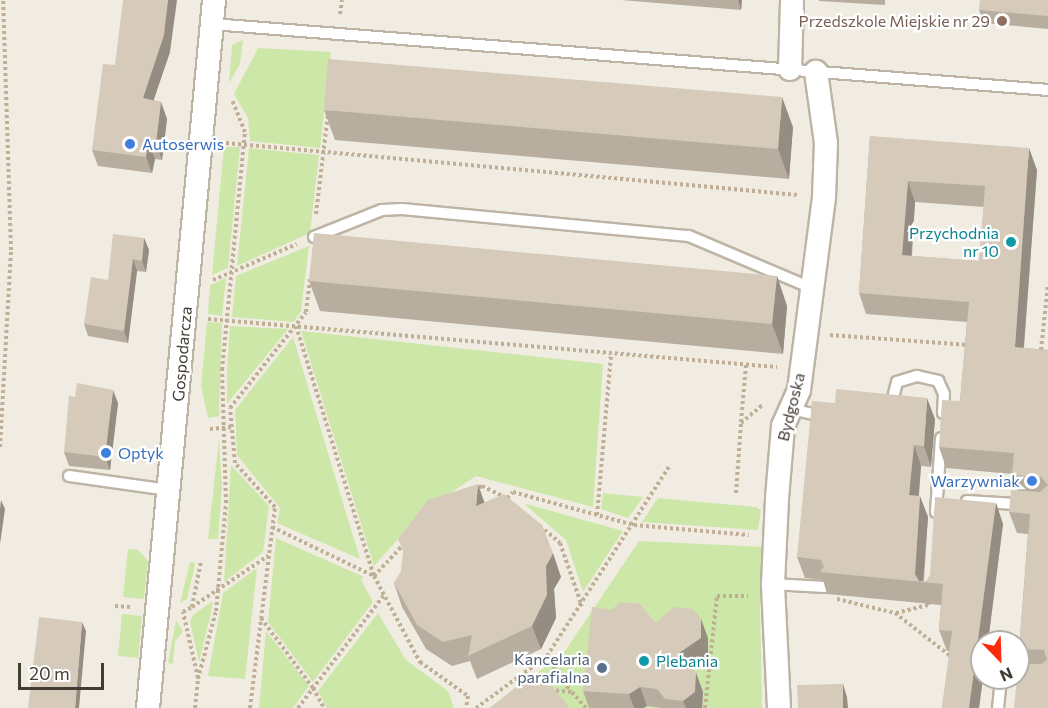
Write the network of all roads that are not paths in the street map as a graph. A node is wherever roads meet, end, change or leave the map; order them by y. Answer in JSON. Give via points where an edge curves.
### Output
{"nodes":[{"id":1,"x":214,"y":0,"type":"edge"},
{"id":2,"x":792,"y":0,"type":"edge"},
{"id":3,"x":212,"y":24,"type":"junction"},
{"id":4,"x":790,"y":69,"type":"junction"},
{"id":5,"x":816,"y":72,"type":"junction"},
{"id":6,"x":1048,"y":90,"type":"edge"},
{"id":7,"x":314,"y":237,"type":"edge"},
{"id":8,"x":809,"y":287,"type":"junction"},
{"id":9,"x":782,"y":403,"type":"junction"},
{"id":10,"x":891,"y":409,"type":"edge"},
{"id":11,"x":835,"y":417,"type":"edge"},
{"id":12,"x":69,"y":476,"type":"dead end"},
{"id":13,"x":170,"y":490,"type":"junction"},
{"id":14,"x":948,"y":500,"type":"junction"},
{"id":15,"x":1048,"y":506,"type":"edge"},
{"id":16,"x":935,"y":521,"type":"edge"},
{"id":17,"x":824,"y":587,"type":"edge"},
{"id":18,"x":774,"y":590,"type":"junction"},
{"id":19,"x":1000,"y":690,"type":"edge"},
{"id":20,"x":148,"y":708,"type":"edge"},
{"id":21,"x":779,"y":708,"type":"edge"},
{"id":22,"x":998,"y":708,"type":"edge"}],
"edges":[{"from":1,"to":3,"type":"street","name":"Gospodarcza"},
{"from":2,"to":4,"type":"street"},
{"from":3,"to":4,"type":"lane"},
{"from":3,"to":13,"type":"street","name":"Gospodarcza"},
{"from":4,"to":5,"type":"lane"},
{"from":5,"to":6,"type":"lane"},
{"from":5,"to":8,"type":"street","name":"Bydgoska","via":[[826,143],[824,197]]},
{"from":7,"to":8,"type":"lane","via":[[382,210],[402,209],[689,236]]},
{"from":8,"to":9,"type":"street","name":"Bydgoska","via":[[799,390]]},
{"from":9,"to":11,"type":"lane"},
{"from":9,"to":18,"type":"street","name":"Bydgoska"},
{"from":10,"to":14,"type":"lane","via":[[897,382],[917,376],[938,381],[944,394]]},
{"from":12,"to":13,"type":"lane"},
{"from":13,"to":20,"type":"street","name":"Gospodarcza"},
{"from":14,"to":15,"type":"lane"},
{"from":14,"to":16,"type":"lane"},
{"from":17,"to":18,"type":"lane"},
{"from":18,"to":21,"type":"street","name":"Bydgoska"},
{"from":19,"to":22,"type":"lane"}]}
